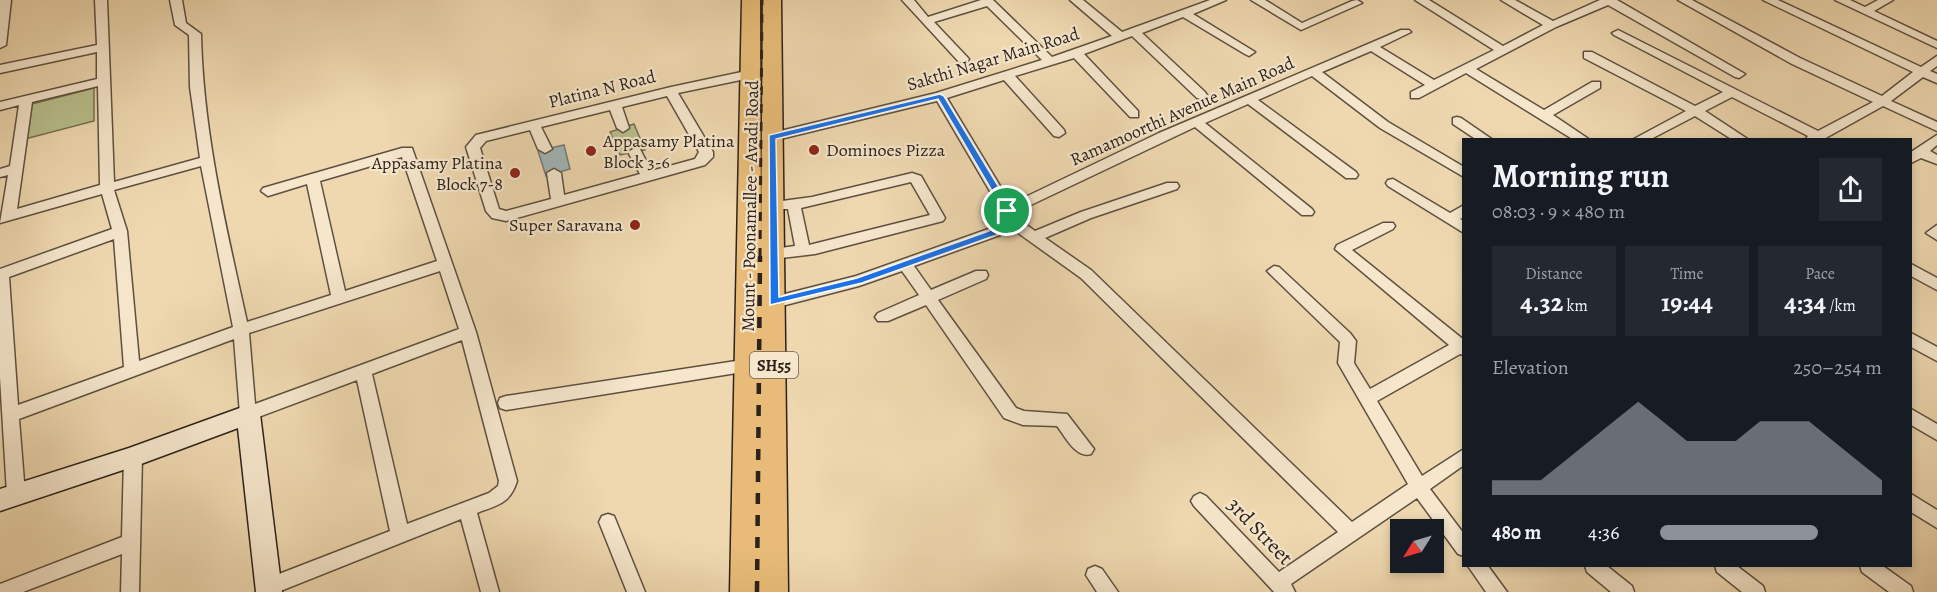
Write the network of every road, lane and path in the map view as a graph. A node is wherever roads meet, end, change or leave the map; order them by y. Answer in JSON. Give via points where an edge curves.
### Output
{"nodes":[{"id":1,"x":5,"y":0,"type":"edge"},
{"id":2,"x":101,"y":0,"type":"edge"},
{"id":3,"x":176,"y":0,"type":"edge"},
{"id":4,"x":751,"y":0,"type":"edge"},
{"id":5,"x":772,"y":0,"type":"edge"},
{"id":6,"x":908,"y":0,"type":"edge"},
{"id":7,"x":1076,"y":0,"type":"edge"},
{"id":8,"x":1220,"y":0,"type":"edge"},
{"id":9,"x":1257,"y":0,"type":"edge"},
{"id":10,"x":1420,"y":0,"type":"edge"},
{"id":11,"x":1507,"y":0,"type":"edge"},
{"id":12,"x":1608,"y":0,"type":"edge"},
{"id":13,"x":1684,"y":0,"type":"edge"},
{"id":14,"x":1769,"y":0,"type":"edge"},
{"id":15,"x":1841,"y":0,"type":"edge"},
{"id":16,"x":1887,"y":0,"type":"edge"},
{"id":17,"x":988,"y":1,"type":"edge"},
{"id":18,"x":1356,"y":3,"type":"dead end"},
{"id":19,"x":1865,"y":11,"type":"junction"},
{"id":20,"x":1184,"y":13,"type":"junction"},
{"id":21,"x":926,"y":21,"type":"junction"},
{"id":22,"x":1552,"y":25,"type":"junction"},
{"id":23,"x":1134,"y":31,"type":"junction"},
{"id":24,"x":1406,"y":32,"type":"dead end"},
{"id":25,"x":1618,"y":33,"type":"dead end"},
{"id":26,"x":1120,"y":36,"type":"junction"},
{"id":27,"x":0,"y":45,"type":"edge"},
{"id":28,"x":1937,"y":45,"type":"edge"},
{"id":29,"x":102,"y":47,"type":"junction"},
{"id":30,"x":1372,"y":47,"type":"junction"},
{"id":31,"x":1502,"y":50,"type":"junction"},
{"id":32,"x":1249,"y":52,"type":"dead end"},
{"id":33,"x":1076,"y":53,"type":"junction"},
{"id":34,"x":1588,"y":55,"type":"dead end"},
{"id":35,"x":963,"y":59,"type":"dead end"},
{"id":36,"x":1937,"y":60,"type":"edge"},
{"id":37,"x":1050,"y":61,"type":"junction"},
{"id":38,"x":1466,"y":68,"type":"junction"},
{"id":39,"x":0,"y":69,"type":"edge"},
{"id":40,"x":1314,"y":72,"type":"junction"},
{"id":41,"x":1922,"y":72,"type":"junction"},
{"id":42,"x":752,"y":74,"type":"junction"},
{"id":43,"x":1739,"y":74,"type":"dead end"},
{"id":44,"x":1007,"y":75,"type":"junction"},
{"id":45,"x":1937,"y":79,"type":"edge"},
{"id":46,"x":103,"y":81,"type":"junction"},
{"id":47,"x":1433,"y":85,"type":"junction"},
{"id":48,"x":1596,"y":86,"type":"dead end"},
{"id":49,"x":670,"y":91,"type":"junction"},
{"id":50,"x":1732,"y":92,"type":"junction"},
{"id":51,"x":1201,"y":95,"type":"dead end"},
{"id":52,"x":1415,"y":95,"type":"dead end"},
{"id":53,"x":940,"y":96,"type":"junction"},
{"id":54,"x":26,"y":99,"type":"junction"},
{"id":55,"x":1249,"y":99,"type":"junction"},
{"id":56,"x":1882,"y":102,"type":"junction"},
{"id":57,"x":615,"y":105,"type":"junction"},
{"id":58,"x":0,"y":106,"type":"edge"},
{"id":59,"x":1696,"y":111,"type":"junction"},
{"id":60,"x":1134,"y":114,"type":"dead end"},
{"id":61,"x":1544,"y":115,"type":"junction"},
{"id":62,"x":1457,"y":121,"type":"dead end"},
{"id":63,"x":1196,"y":122,"type":"junction"},
{"id":64,"x":534,"y":125,"type":"junction"},
{"id":65,"x":1937,"y":127,"type":"edge"},
{"id":66,"x":623,"y":128,"type":"dead end"},
{"id":67,"x":1059,"y":133,"type":"dead end"},
{"id":68,"x":772,"y":137,"type":"junction"},
{"id":69,"x":1483,"y":138,"type":"edge"},
{"id":70,"x":1581,"y":138,"type":"edge"},
{"id":71,"x":1642,"y":138,"type":"edge"},
{"id":72,"x":1740,"y":138,"type":"edge"},
{"id":73,"x":1814,"y":138,"type":"edge"},
{"id":74,"x":1937,"y":139,"type":"edge"},
{"id":75,"x":545,"y":149,"type":"dead end"},
{"id":76,"x":634,"y":152,"type":"dead end"},
{"id":77,"x":1916,"y":156,"type":"edge"},
{"id":78,"x":207,"y":160,"type":"junction"},
{"id":79,"x":1937,"y":160,"type":"edge"},
{"id":80,"x":16,"y":169,"type":"junction"},
{"id":81,"x":1462,"y":171,"type":"edge"},
{"id":82,"x":0,"y":173,"type":"edge"},
{"id":83,"x":554,"y":173,"type":"dead end"},
{"id":84,"x":647,"y":176,"type":"junction"},
{"id":85,"x":1350,"y":176,"type":"dead end"},
{"id":86,"x":312,"y":177,"type":"junction"},
{"id":87,"x":1393,"y":183,"type":"dead end"},
{"id":88,"x":1172,"y":186,"type":"dead end"},
{"id":89,"x":107,"y":189,"type":"junction"},
{"id":90,"x":268,"y":191,"type":"dead end"},
{"id":91,"x":558,"y":201,"type":"junction"},
{"id":92,"x":783,"y":206,"type":"junction"},
{"id":93,"x":1007,"y":211,"type":"junction"},
{"id":94,"x":1462,"y":211,"type":"edge"},
{"id":95,"x":1307,"y":212,"type":"dead end"},
{"id":96,"x":4,"y":217,"type":"edge"},
{"id":97,"x":1450,"y":219,"type":"junction"},
{"id":98,"x":1016,"y":224,"type":"junction"},
{"id":99,"x":1388,"y":226,"type":"dead end"},
{"id":100,"x":1462,"y":227,"type":"edge"},
{"id":101,"x":1937,"y":230,"type":"edge"},
{"id":102,"x":120,"y":231,"type":"junction"},
{"id":103,"x":1937,"y":235,"type":"edge"},
{"id":104,"x":1034,"y":237,"type":"junction"},
{"id":105,"x":803,"y":251,"type":"junction"},
{"id":106,"x":773,"y":254,"type":"junction"},
{"id":107,"x":445,"y":264,"type":"junction"},
{"id":108,"x":905,"y":264,"type":"junction"},
{"id":109,"x":1912,"y":270,"type":"edge"},
{"id":110,"x":1274,"y":271,"type":"dead end"},
{"id":111,"x":1,"y":274,"type":"edge"},
{"id":112,"x":981,"y":275,"type":"dead end"},
{"id":113,"x":1937,"y":285,"type":"edge"},
{"id":114,"x":928,"y":298,"type":"junction"},
{"id":115,"x":339,"y":299,"type":"junction"},
{"id":116,"x":774,"y":302,"type":"junction"},
{"id":117,"x":883,"y":317,"type":"dead end"},
{"id":118,"x":241,"y":330,"type":"junction"},
{"id":119,"x":468,"y":332,"type":"junction"},
{"id":120,"x":1912,"y":340,"type":"edge"},
{"id":121,"x":1462,"y":348,"type":"edge"},
{"id":122,"x":1937,"y":355,"type":"edge"},
{"id":123,"x":749,"y":365,"type":"junction"},
{"id":124,"x":132,"y":369,"type":"junction"},
{"id":125,"x":364,"y":373,"type":"junction"},
{"id":126,"x":1367,"y":399,"type":"junction"},
{"id":127,"x":506,"y":403,"type":"dead end"},
{"id":128,"x":249,"y":414,"type":"junction"},
{"id":129,"x":10,"y":415,"type":"junction"},
{"id":130,"x":1912,"y":417,"type":"edge"},
{"id":131,"x":1937,"y":433,"type":"edge"},
{"id":132,"x":1085,"y":449,"type":"dead end"},
{"id":133,"x":133,"y":457,"type":"junction"},
{"id":134,"x":1462,"y":457,"type":"edge"},
{"id":135,"x":1419,"y":487,"type":"junction"},
{"id":136,"x":760,"y":494,"type":"junction"},
{"id":137,"x":8,"y":497,"type":"edge"},
{"id":138,"x":1200,"y":501,"type":"dead end"},
{"id":139,"x":1912,"y":503,"type":"edge"},
{"id":140,"x":467,"y":510,"type":"junction"},
{"id":141,"x":1937,"y":520,"type":"edge"},
{"id":142,"x":608,"y":522,"type":"dead end"},
{"id":143,"x":1351,"y":533,"type":"junction"},
{"id":144,"x":400,"y":535,"type":"junction"},
{"id":145,"x":130,"y":542,"type":"junction"},
{"id":146,"x":1462,"y":545,"type":"edge"},
{"id":147,"x":1478,"y":567,"type":"edge"},
{"id":148,"x":1595,"y":567,"type":"edge"},
{"id":149,"x":1725,"y":567,"type":"edge"},
{"id":150,"x":1870,"y":567,"type":"edge"},
{"id":151,"x":1095,"y":575,"type":"dead end"},
{"id":152,"x":1282,"y":588,"type":"edge"},
{"id":153,"x":9,"y":590,"type":"edge"},
{"id":154,"x":269,"y":590,"type":"edge"},
{"id":155,"x":130,"y":592,"type":"edge"},
{"id":156,"x":490,"y":592,"type":"edge"},
{"id":157,"x":636,"y":592,"type":"edge"},
{"id":158,"x":745,"y":592,"type":"edge"},
{"id":159,"x":773,"y":592,"type":"edge"},
{"id":160,"x":1109,"y":592,"type":"edge"},
{"id":161,"x":1498,"y":592,"type":"edge"},
{"id":162,"x":1625,"y":592,"type":"edge"},
{"id":163,"x":1756,"y":592,"type":"edge"},
{"id":164,"x":1904,"y":592,"type":"edge"}],
"edges":[{"from":1,"to":27,"type":"street"},
{"from":2,"to":29,"type":"street"},
{"from":3,"to":78,"type":"street","via":[[180,25],[195,34],[196,87]]},
{"from":4,"to":42,"type":"main road","name":"Mount - Poonamallee - Avadi Road","number":"SH55"},
{"from":5,"to":68,"type":"main road","name":"Mount - Poonamallee - Avadi Road","number":"SH55"},
{"from":6,"to":21,"type":"street"},
{"from":7,"to":26,"type":"street"},
{"from":8,"to":20,"type":"street","name":"Sakthi Nagar Main Road"},
{"from":9,"to":18,"type":"street","via":[[1300,27]]},
{"from":10,"to":31,"type":"street"},
{"from":11,"to":22,"type":"street"},
{"from":12,"to":22,"type":"street"},
{"from":12,"to":43,"type":"street"},
{"from":13,"to":56,"type":"street"},
{"from":14,"to":41,"type":"street"},
{"from":15,"to":19,"type":"street"},
{"from":16,"to":19,"type":"street"},
{"from":17,"to":21,"type":"street"},
{"from":17,"to":37,"type":"street"},
{"from":19,"to":28,"type":"street"},
{"from":20,"to":23,"type":"street","name":"Sakthi Nagar Main Road"},
{"from":20,"to":32,"type":"street"},
{"from":21,"to":35,"type":"street"},
{"from":22,"to":31,"type":"street"},
{"from":23,"to":26,"type":"street","name":"Sakthi Nagar Main Road"},
{"from":23,"to":51,"type":"street"},
{"from":24,"to":30,"type":"street","name":"Ramamoorthi Avenue Main Road"},
{"from":25,"to":50,"type":"street"},
{"from":26,"to":33,"type":"street","name":"Sakthi Nagar Main Road"},
{"from":29,"to":39,"type":"street"},
{"from":29,"to":46,"type":"street"},
{"from":30,"to":40,"type":"street","name":"Ramamoorthi Avenue Main Road"},
{"from":30,"to":47,"type":"street"},
{"from":31,"to":38,"type":"street"},
{"from":33,"to":37,"type":"street","name":"Sakthi Nagar Main Road"},
{"from":33,"to":60,"type":"street"},
{"from":34,"to":59,"type":"street"},
{"from":36,"to":41,"type":"street"},
{"from":37,"to":44,"type":"street","name":"Sakthi Nagar Main Road"},
{"from":38,"to":47,"type":"street"},
{"from":38,"to":61,"type":"street"},
{"from":40,"to":55,"type":"street","name":"Ramamoorthi Avenue Main Road"},
{"from":40,"to":81,"type":"street","via":[[1384,125]]},
{"from":41,"to":45,"type":"street"},
{"from":41,"to":56,"type":"street"},
{"from":42,"to":49,"type":"street"},
{"from":42,"to":123,"type":"main road","name":"Mount - Poonamallee - Avadi Road","number":"SH55"},
{"from":44,"to":53,"type":"street","name":"Sakthi Nagar Main Road"},
{"from":44,"to":67,"type":"street"},
{"from":46,"to":54,"type":"street"},
{"from":46,"to":89,"type":"street"},
{"from":47,"to":52,"type":"street"},
{"from":48,"to":61,"type":"street"},
{"from":49,"to":57,"type":"street","name":"Platina N Road"},
{"from":49,"to":84,"type":"street","name":"Platina N Road","via":[[706,157]]},
{"from":50,"to":59,"type":"street"},
{"from":50,"to":73,"type":"street"},
{"from":53,"to":68,"type":"street","name":"Sakthi Nagar Main Road"},
{"from":53,"to":93,"type":"street"},
{"from":54,"to":58,"type":"street"},
{"from":54,"to":80,"type":"street"},
{"from":55,"to":63,"type":"street","name":"Ramamoorthi Avenue Main Road"},
{"from":55,"to":85,"type":"street"},
{"from":56,"to":65,"type":"street"},
{"from":56,"to":73,"type":"street"},
{"from":57,"to":64,"type":"street","name":"Platina N Road"},
{"from":57,"to":66,"type":"street"},
{"from":59,"to":71,"type":"street"},
{"from":59,"to":72,"type":"street"},
{"from":61,"to":70,"type":"street"},
{"from":62,"to":69,"type":"street"},
{"from":63,"to":93,"type":"street","name":"Ramamoorthi Avenue Main Road"},
{"from":63,"to":95,"type":"street"},
{"from":64,"to":75,"type":"street"},
{"from":64,"to":91,"type":"street","name":"Platina N Road","via":[[482,138],[473,147],[493,211],[506,216]]},
{"from":68,"to":92,"type":"main road","name":"Mount - Poonamallee - Avadi Road","number":"SH55"},
{"from":74,"to":77,"type":"street"},
{"from":76,"to":84,"type":"street"},
{"from":77,"to":79,"type":"street"},
{"from":78,"to":89,"type":"street"},
{"from":78,"to":118,"type":"street"},
{"from":80,"to":82,"type":"street"},
{"from":80,"to":96,"type":"street"},
{"from":83,"to":91,"type":"street"},
{"from":84,"to":91,"type":"street","name":"Platina N Road"},
{"from":86,"to":90,"type":"street"},
{"from":86,"to":107,"type":"street","via":[[406,151]]},
{"from":86,"to":115,"type":"street"},
{"from":87,"to":97,"type":"street"},
{"from":88,"to":104,"type":"street","via":[[1086,214]]},
{"from":89,"to":96,"type":"street"},
{"from":89,"to":102,"type":"street"},
{"from":92,"to":105,"type":"street"},
{"from":92,"to":105,"type":"street","via":[[912,177],[938,216]]},
{"from":92,"to":106,"type":"main road","name":"Mount - Poonamallee - Avadi Road","number":"SH55"},
{"from":93,"to":98,"type":"street"},
{"from":94,"to":97,"type":"street"},
{"from":97,"to":100,"type":"street"},
{"from":98,"to":104,"type":"street"},
{"from":98,"to":108,"type":"street"},
{"from":99,"to":121,"type":"street","via":[[1342,249]]},
{"from":101,"to":103,"type":"street","via":[[1933,233]]},
{"from":102,"to":111,"type":"street"},
{"from":102,"to":124,"type":"street"},
{"from":104,"to":143,"type":"street","via":[[1086,274]]},
{"from":105,"to":106,"type":"street"},
{"from":106,"to":116,"type":"main road","name":"Mount - Poonamallee - Avadi Road","number":"SH55"},
{"from":107,"to":115,"type":"street"},
{"from":107,"to":119,"type":"street"},
{"from":108,"to":114,"type":"street"},
{"from":108,"to":116,"type":"street","via":[[859,281]]},
{"from":109,"to":113,"type":"street"},
{"from":110,"to":126,"type":"street","via":[[1348,341],[1346,363]]},
{"from":111,"to":129,"type":"street"},
{"from":112,"to":114,"type":"street"},
{"from":114,"to":117,"type":"street"},
{"from":114,"to":132,"type":"street","via":[[1011,413],[1023,418],[1061,419]]},
{"from":115,"to":118,"type":"street"},
{"from":116,"to":136,"type":"main road","name":"Mount - Poonamallee - Avadi Road","number":"SH55"},
{"from":118,"to":124,"type":"street"},
{"from":118,"to":128,"type":"street"},
{"from":119,"to":125,"type":"street"},
{"from":119,"to":140,"type":"street","via":[[508,481],[505,491]]},
{"from":120,"to":122,"type":"street"},
{"from":121,"to":126,"type":"street"},
{"from":123,"to":127,"type":"street"},
{"from":123,"to":136,"type":"main road","name":"Mount - Poonamallee - Avadi Road","number":"SH55"},
{"from":124,"to":129,"type":"street"},
{"from":125,"to":128,"type":"street"},
{"from":125,"to":144,"type":"street"},
{"from":126,"to":135,"type":"street"},
{"from":128,"to":133,"type":"street"},
{"from":128,"to":154,"type":"street"},
{"from":129,"to":137,"type":"street"},
{"from":130,"to":131,"type":"street"},
{"from":133,"to":137,"type":"street"},
{"from":133,"to":145,"type":"street"},
{"from":134,"to":135,"type":"street"},
{"from":135,"to":143,"type":"street"},
{"from":135,"to":146,"type":"street"},
{"from":136,"to":158,"type":"main road","name":"Mount - Poonamallee - Avadi Road","number":"SH55"},
{"from":136,"to":159,"type":"main road","name":"Mount - Poonamallee - Avadi Road","number":"SH55"},
{"from":138,"to":152,"type":"street","name":"3rd Street"},
{"from":139,"to":141,"type":"street"},
{"from":140,"to":144,"type":"street"},
{"from":140,"to":156,"type":"street"},
{"from":142,"to":157,"type":"street"},
{"from":143,"to":152,"type":"street"},
{"from":144,"to":154,"type":"street"},
{"from":145,"to":153,"type":"street"},
{"from":145,"to":155,"type":"street"},
{"from":147,"to":161,"type":"street"},
{"from":148,"to":162,"type":"street"},
{"from":149,"to":163,"type":"street"},
{"from":150,"to":164,"type":"street"},
{"from":151,"to":160,"type":"street"}]}
